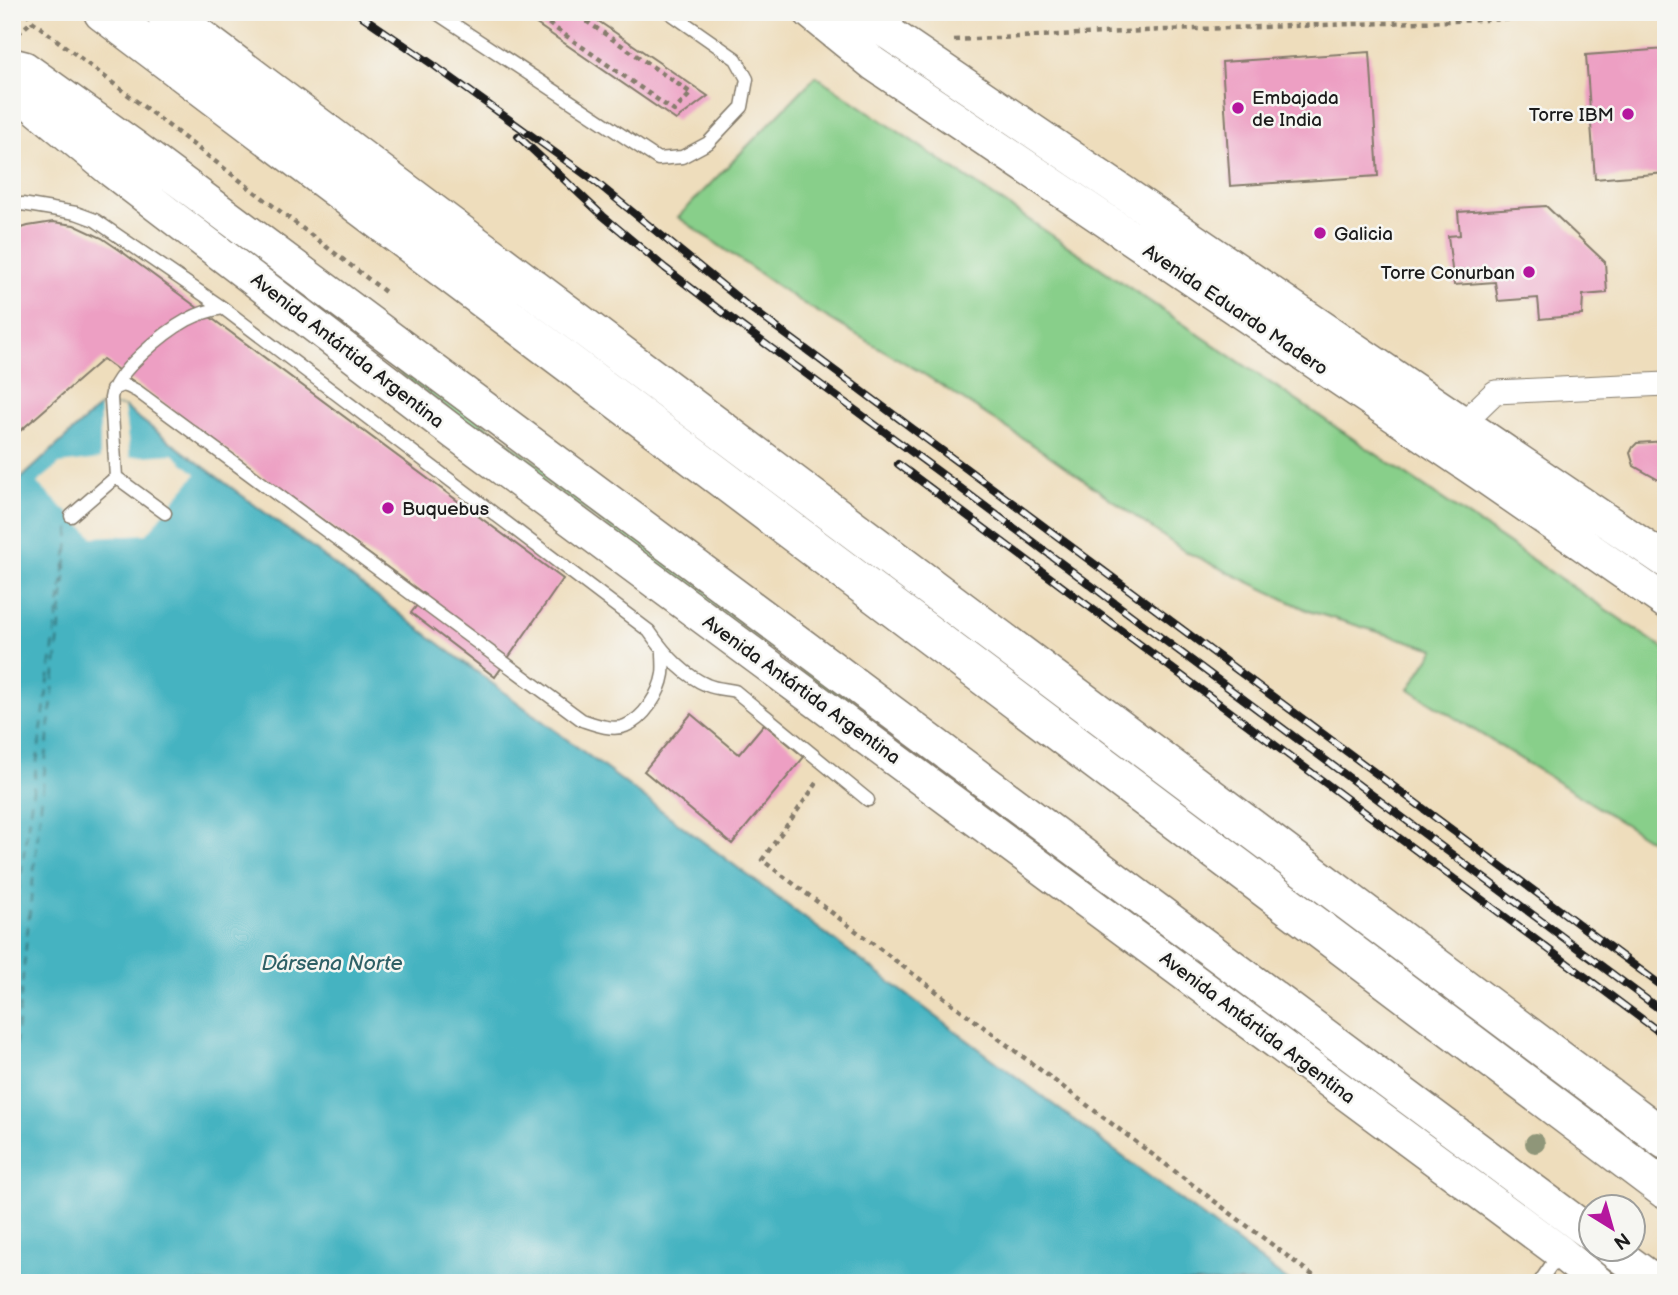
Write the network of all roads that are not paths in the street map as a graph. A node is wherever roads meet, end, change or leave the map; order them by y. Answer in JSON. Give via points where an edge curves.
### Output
{"nodes":[{"id":1,"x":103,"y":12,"type":"edge"},
{"id":2,"x":165,"y":12,"type":"edge"},
{"id":3,"x":435,"y":12,"type":"edge"},
{"id":4,"x":669,"y":12,"type":"edge"},
{"id":5,"x":810,"y":12,"type":"edge"},
{"id":6,"x":852,"y":12,"type":"edge"},
{"id":7,"x":895,"y":22,"type":"edge"},
{"id":8,"x":12,"y":65,"type":"edge"},
{"id":9,"x":12,"y":88,"type":"edge"},
{"id":10,"x":16,"y":203,"type":"edge"},
{"id":11,"x":223,"y":308,"type":"junction"},
{"id":12,"x":1666,"y":384,"type":"edge"},
{"id":13,"x":112,"y":390,"type":"junction"},
{"id":14,"x":1463,"y":423,"type":"junction"},
{"id":15,"x":116,"y":477,"type":"junction"},
{"id":16,"x":165,"y":513,"type":"dead end"},
{"id":17,"x":71,"y":516,"type":"dead end"},
{"id":18,"x":1666,"y":561,"type":"edge"},
{"id":19,"x":1666,"y":602,"type":"edge"},
{"id":20,"x":663,"y":652,"type":"junction"},
{"id":21,"x":868,"y":800,"type":"dead end"},
{"id":22,"x":1666,"y":1140,"type":"edge"},
{"id":23,"x":1666,"y":1190,"type":"edge"},
{"id":24,"x":1576,"y":1222,"type":"edge"},
{"id":25,"x":1560,"y":1252,"type":"junction"},
{"id":26,"x":1631,"y":1264,"type":"edge"},
{"id":27,"x":1539,"y":1283,"type":"edge"},
{"id":28,"x":1598,"y":1283,"type":"edge"},
{"id":29,"x":1657,"y":1283,"type":"edge"}],
"edges":[{"from":1,"to":23,"type":"highway"},
{"from":2,"to":22,"type":"highway"},
{"from":3,"to":4,"type":"lane","via":[[657,159],[682,156],[708,143],[742,107],[747,79],[736,59]]},
{"from":5,"to":19,"type":"main road","name":"Avenida Eduardo Madero","via":[[874,64]]},
{"from":6,"to":7,"type":"main road","name":"Avenida Eduardo Madero"},
{"from":7,"to":14,"type":"main road","name":"Avenida Eduardo Madero"},
{"from":8,"to":24,"type":"main road","name":"Avenida Antártida Argentina","via":[[24,68],[134,146]]},
{"from":9,"to":25,"type":"main road","name":"Avenida Antártida Argentina","via":[[111,170],[456,433]]},
{"from":10,"to":11,"type":"lane","via":[[95,220]]},
{"from":11,"to":13,"type":"lane","via":[[184,321],[132,364]]},
{"from":11,"to":20,"type":"lane","via":[[649,631]]},
{"from":12,"to":14,"type":"street","via":[[1495,392]]},
{"from":13,"to":15,"type":"lane"},
{"from":13,"to":20,"type":"lane","via":[[121,385],[137,391],[582,719],[601,727],[625,726],[645,712],[663,674]]},
{"from":14,"to":18,"type":"main road","name":"Avenida Eduardo Madero"},
{"from":15,"to":16,"type":"lane"},
{"from":15,"to":17,"type":"lane"},
{"from":20,"to":21,"type":"lane","via":[[693,678],[735,691]]},
{"from":25,"to":27,"type":"lane"},
{"from":25,"to":28,"type":"main road","name":"Avenida Antártida Argentina"},
{"from":26,"to":29,"type":"main road"}]}
